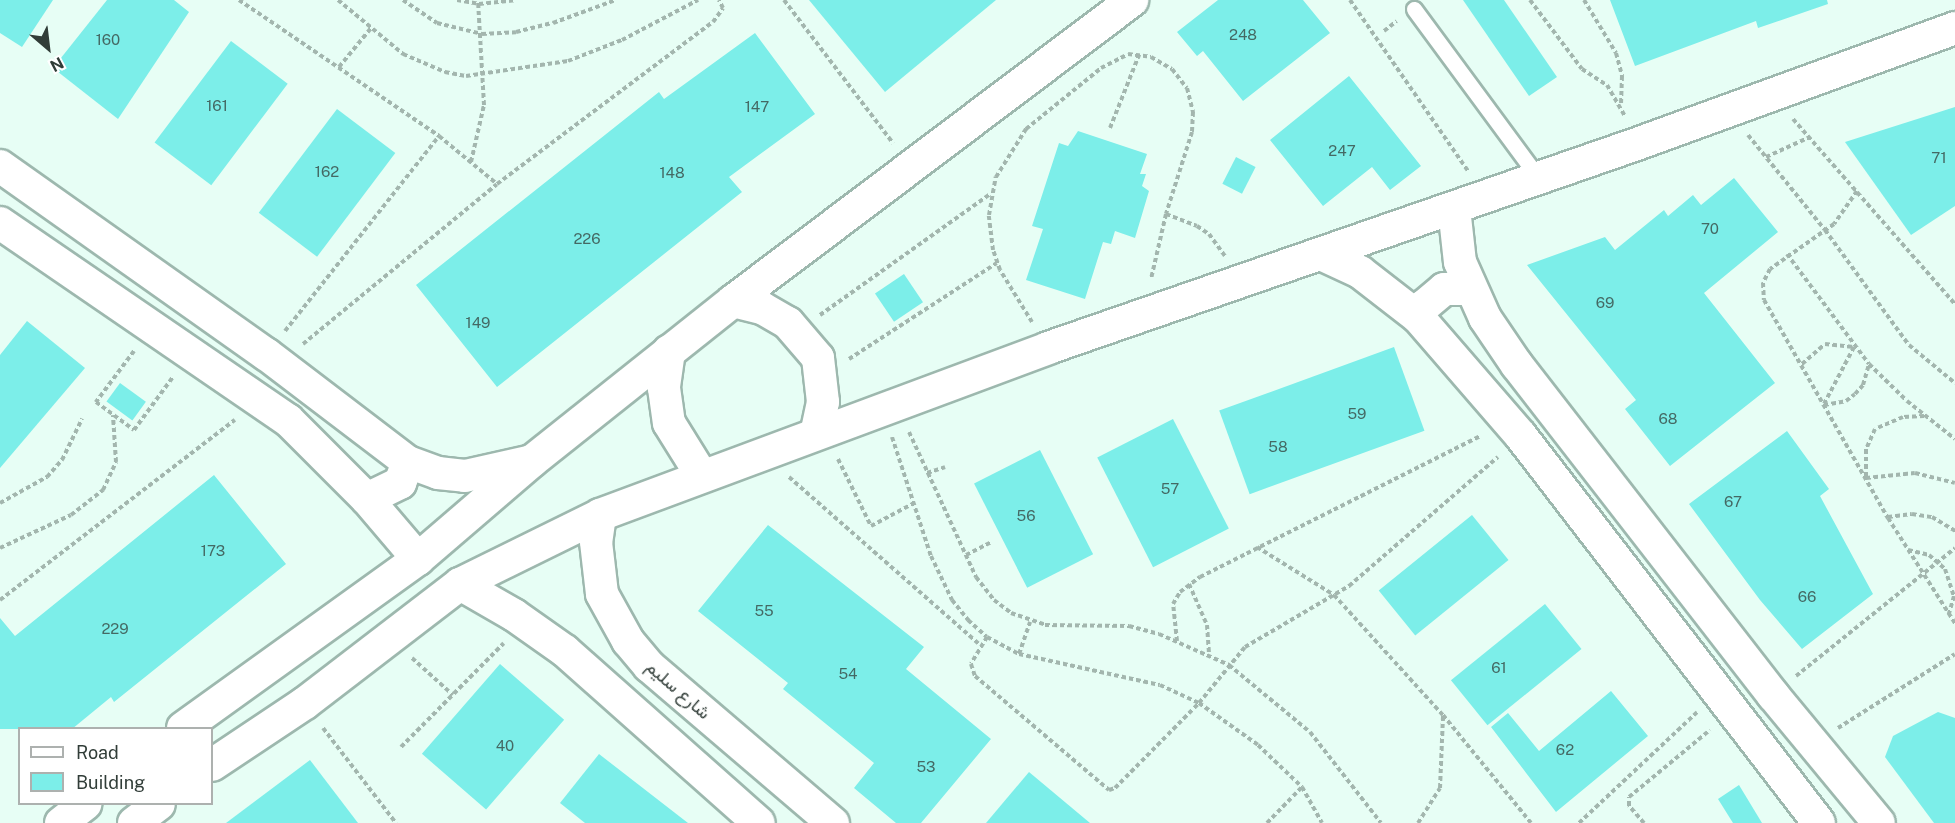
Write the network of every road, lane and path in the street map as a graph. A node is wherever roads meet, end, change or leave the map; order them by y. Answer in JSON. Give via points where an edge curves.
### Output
{"nodes":[{"id":1,"x":239,"y":0,"type":"edge"},
{"id":2,"x":338,"y":0,"type":"edge"},
{"id":3,"x":402,"y":0,"type":"edge"},
{"id":4,"x":457,"y":0,"type":"edge"},
{"id":5,"x":515,"y":0,"type":"edge"},
{"id":6,"x":616,"y":0,"type":"edge"},
{"id":7,"x":698,"y":0,"type":"edge"},
{"id":8,"x":719,"y":0,"type":"edge"},
{"id":9,"x":784,"y":0,"type":"edge"},
{"id":10,"x":1132,"y":0,"type":"edge"},
{"id":11,"x":1350,"y":0,"type":"edge"},
{"id":12,"x":1530,"y":0,"type":"edge"},
{"id":13,"x":1584,"y":0,"type":"edge"},
{"id":14,"x":479,"y":2,"type":"edge"},
{"id":15,"x":1414,"y":9,"type":"dead end"},
{"id":16,"x":371,"y":28,"type":"junction"},
{"id":17,"x":1955,"y":28,"type":"edge"},
{"id":18,"x":482,"y":34,"type":"junction"},
{"id":19,"x":1139,"y":55,"type":"junction"},
{"id":20,"x":339,"y":67,"type":"junction"},
{"id":21,"x":485,"y":75,"type":"junction"},
{"id":22,"x":1771,"y":93,"type":"junction"},
{"id":23,"x":1621,"y":105,"type":"junction"},
{"id":24,"x":1726,"y":109,"type":"junction"},
{"id":25,"x":1110,"y":128,"type":"dead end"},
{"id":26,"x":439,"y":136,"type":"junction"},
{"id":27,"x":1810,"y":137,"type":"junction"},
{"id":28,"x":1634,"y":145,"type":"junction"},
{"id":29,"x":1766,"y":157,"type":"junction"},
{"id":30,"x":471,"y":162,"type":"junction"},
{"id":31,"x":0,"y":166,"type":"edge"},
{"id":32,"x":910,"y":166,"type":"junction"},
{"id":33,"x":1538,"y":177,"type":"junction"},
{"id":34,"x":497,"y":184,"type":"junction"},
{"id":35,"x":1857,"y":191,"type":"junction"},
{"id":36,"x":990,"y":193,"type":"junction"},
{"id":37,"x":1486,"y":196,"type":"junction"},
{"id":38,"x":1454,"y":208,"type":"junction"},
{"id":39,"x":1166,"y":214,"type":"junction"},
{"id":40,"x":0,"y":224,"type":"edge"},
{"id":41,"x":1825,"y":230,"type":"junction"},
{"id":42,"x":1787,"y":254,"type":"junction"},
{"id":43,"x":1323,"y":255,"type":"junction"},
{"id":44,"x":997,"y":263,"type":"junction"},
{"id":45,"x":1235,"y":285,"type":"junction"},
{"id":46,"x":1471,"y":289,"type":"junction"},
{"id":47,"x":733,"y":301,"type":"junction"},
{"id":48,"x":1955,"y":304,"type":"edge"},
{"id":49,"x":1143,"y":315,"type":"junction"},
{"id":50,"x":1418,"y":317,"type":"junction"},
{"id":51,"x":152,"y":326,"type":"junction"},
{"id":52,"x":796,"y":332,"type":"junction"},
{"id":53,"x":1048,"y":348,"type":"junction"},
{"id":54,"x":1854,"y":348,"type":"junction"},
{"id":55,"x":669,"y":351,"type":"junction"},
{"id":56,"x":191,"y":352,"type":"junction"},
{"id":57,"x":272,"y":359,"type":"junction"},
{"id":58,"x":1802,"y":364,"type":"junction"},
{"id":59,"x":1869,"y":364,"type":"junction"},
{"id":60,"x":823,"y":376,"type":"junction"},
{"id":61,"x":1955,"y":383,"type":"edge"},
{"id":62,"x":261,"y":400,"type":"junction"},
{"id":63,"x":1823,"y":405,"type":"junction"},
{"id":64,"x":889,"y":406,"type":"junction"},
{"id":65,"x":112,"y":414,"type":"junction"},
{"id":66,"x":1924,"y":416,"type":"junction"},
{"id":67,"x":82,"y":419,"type":"dead end"},
{"id":68,"x":1508,"y":422,"type":"junction"},
{"id":69,"x":820,"y":430,"type":"junction"},
{"id":70,"x":1955,"y":440,"type":"edge"},
{"id":71,"x":762,"y":452,"type":"junction"},
{"id":72,"x":1497,"y":458,"type":"dead end"},
{"id":73,"x":532,"y":461,"type":"junction"},
{"id":74,"x":408,"y":462,"type":"junction"},
{"id":75,"x":945,"y":466,"type":"dead end"},
{"id":76,"x":927,"y":473,"type":"junction"},
{"id":77,"x":702,"y":476,"type":"junction"},
{"id":78,"x":1866,"y":478,"type":"junction"},
{"id":79,"x":1955,"y":483,"type":"edge"},
{"id":80,"x":0,"y":495,"type":"edge"},
{"id":81,"x":367,"y":499,"type":"junction"},
{"id":82,"x":7,"y":500,"type":"junction"},
{"id":83,"x":0,"y":503,"type":"edge"},
{"id":84,"x":914,"y":503,"type":"junction"},
{"id":85,"x":600,"y":515,"type":"junction"},
{"id":86,"x":1888,"y":518,"type":"junction"},
{"id":87,"x":1955,"y":531,"type":"edge"},
{"id":88,"x":991,"y":542,"type":"dead end"},
{"id":89,"x":1257,"y":546,"type":"junction"},
{"id":90,"x":0,"y":548,"type":"edge"},
{"id":91,"x":1955,"y":548,"type":"edge"},
{"id":92,"x":1908,"y":550,"type":"junction"},
{"id":93,"x":966,"y":555,"type":"junction"},
{"id":94,"x":418,"y":559,"type":"junction"},
{"id":95,"x":1939,"y":561,"type":"junction"},
{"id":96,"x":1922,"y":573,"type":"junction"},
{"id":97,"x":460,"y":584,"type":"junction"},
{"id":98,"x":1189,"y":584,"type":"junction"},
{"id":99,"x":1334,"y":595,"type":"junction"},
{"id":100,"x":0,"y":600,"type":"edge"},
{"id":101,"x":1949,"y":614,"type":"junction"},
{"id":102,"x":1030,"y":621,"type":"junction"},
{"id":103,"x":524,"y":622,"type":"junction"},
{"id":104,"x":1955,"y":623,"type":"edge"},
{"id":105,"x":389,"y":638,"type":"junction"},
{"id":106,"x":987,"y":638,"type":"junction"},
{"id":107,"x":1177,"y":642,"type":"junction"},
{"id":108,"x":980,"y":645,"type":"junction"},
{"id":109,"x":1019,"y":654,"type":"junction"},
{"id":110,"x":1955,"y":654,"type":"edge"},
{"id":111,"x":1209,"y":655,"type":"junction"},
{"id":112,"x":1229,"y":665,"type":"junction"},
{"id":113,"x":453,"y":695,"type":"junction"},
{"id":114,"x":1773,"y":695,"type":"junction"},
{"id":115,"x":1726,"y":701,"type":"junction"},
{"id":116,"x":305,"y":703,"type":"junction"},
{"id":117,"x":1199,"y":703,"type":"junction"},
{"id":118,"x":1443,"y":715,"type":"junction"},
{"id":119,"x":186,"y":727,"type":"edge"},
{"id":120,"x":1807,"y":736,"type":"junction"},
{"id":121,"x":401,"y":747,"type":"dead end"},
{"id":122,"x":1767,"y":753,"type":"junction"},
{"id":123,"x":213,"y":764,"type":"edge"},
{"id":124,"x":1302,"y":787,"type":"junction"},
{"id":125,"x":84,"y":805,"type":"edge"},
{"id":126,"x":158,"y":805,"type":"edge"},
{"id":127,"x":61,"y":823,"type":"edge"},
{"id":128,"x":134,"y":823,"type":"edge"},
{"id":129,"x":396,"y":823,"type":"edge"},
{"id":130,"x":759,"y":823,"type":"edge"},
{"id":131,"x":833,"y":823,"type":"edge"},
{"id":132,"x":1267,"y":823,"type":"edge"},
{"id":133,"x":1322,"y":823,"type":"edge"},
{"id":134,"x":1381,"y":823,"type":"edge"},
{"id":135,"x":1418,"y":823,"type":"edge"},
{"id":136,"x":1531,"y":823,"type":"edge"},
{"id":137,"x":1579,"y":823,"type":"edge"},
{"id":138,"x":1644,"y":823,"type":"edge"},
{"id":139,"x":1819,"y":823,"type":"edge"},
{"id":140,"x":1879,"y":823,"type":"edge"}],
"edges":[{"from":1,"to":20,"type":"path"},
{"from":2,"to":16,"type":"path"},
{"from":3,"to":18,"type":"path","via":[[437,23]]},
{"from":4,"to":14,"type":"path"},
{"from":5,"to":14,"type":"path"},
{"from":6,"to":18,"type":"path","via":[[553,23],[516,32]]},
{"from":7,"to":21,"type":"path","via":[[598,51],[567,61]]},
{"from":8,"to":34,"type":"path","via":[[723,8],[712,22]]},
{"from":9,"to":32,"type":"path"},
{"from":10,"to":32,"type":"street"},
{"from":11,"to":37,"type":"path"},
{"from":12,"to":23,"type":"path","via":[[1575,61],[1607,86]]},
{"from":13,"to":23,"type":"path","via":[[1616,53],[1622,76]]},
{"from":14,"to":18,"type":"path"},
{"from":15,"to":33,"type":"lane"},
{"from":16,"to":20,"type":"path"},
{"from":16,"to":21,"type":"path","via":[[403,54],[445,72]]},
{"from":17,"to":22,"type":"street"},
{"from":18,"to":21,"type":"path"},
{"from":19,"to":25,"type":"path"},
{"from":19,"to":36,"type":"path","via":[[1128,54],[1101,68],[1026,129],[1003,160]]},
{"from":19,"to":39,"type":"path","via":[[1172,69],[1191,99],[1192,132]]},
{"from":20,"to":26,"type":"path"},
{"from":21,"to":30,"type":"path","via":[[484,105]]},
{"from":22,"to":24,"type":"street"},
{"from":22,"to":27,"type":"path"},
{"from":23,"to":28,"type":"path"},
{"from":24,"to":28,"type":"street"},
{"from":24,"to":29,"type":"path"},
{"from":26,"to":30,"type":"path"},
{"from":26,"to":57,"type":"path"},
{"from":27,"to":29,"type":"path"},
{"from":27,"to":35,"type":"path"},
{"from":28,"to":33,"type":"street"},
{"from":29,"to":41,"type":"path"},
{"from":30,"to":34,"type":"path"},
{"from":31,"to":57,"type":"street"},
{"from":32,"to":47,"type":"street"},
{"from":33,"to":37,"type":"street"},
{"from":34,"to":57,"type":"path"},
{"from":35,"to":41,"type":"path","via":[[1843,214]]},
{"from":35,"to":48,"type":"path"},
{"from":36,"to":44,"type":"path","via":[[990,234]]},
{"from":36,"to":52,"type":"path"},
{"from":37,"to":38,"type":"street"},
{"from":38,"to":43,"type":"street"},
{"from":38,"to":46,"type":"street","via":[[1456,249]]},
{"from":39,"to":45,"type":"path","via":[[1209,234],[1226,258]]},
{"from":39,"to":49,"type":"path"},
{"from":40,"to":51,"type":"street"},
{"from":41,"to":42,"type":"path"},
{"from":41,"to":61,"type":"path","via":[[1909,345]]},
{"from":42,"to":54,"type":"path"},
{"from":42,"to":58,"type":"path","via":[[1770,269],[1763,292]]},
{"from":43,"to":45,"type":"street"},
{"from":43,"to":50,"type":"street","via":[[1360,272]]},
{"from":44,"to":53,"type":"path"},
{"from":44,"to":60,"type":"path"},
{"from":45,"to":49,"type":"street"},
{"from":46,"to":50,"type":"street","via":[[1444,289],[1424,306]]},
{"from":46,"to":114,"type":"street","via":[[1517,365]]},
{"from":47,"to":52,"type":"street","via":[[762,308]]},
{"from":47,"to":55,"type":"street"},
{"from":49,"to":53,"type":"street"},
{"from":50,"to":68,"type":"street"},
{"from":51,"to":56,"type":"street"},
{"from":51,"to":65,"type":"path","via":[[96,402]]},
{"from":52,"to":60,"type":"street","via":[[818,358]]},
{"from":53,"to":64,"type":"street"},
{"from":54,"to":58,"type":"path","via":[[1825,344]]},
{"from":54,"to":59,"type":"path"},
{"from":54,"to":63,"type":"path"},
{"from":55,"to":73,"type":"street"},
{"from":55,"to":77,"type":"street","via":[[664,388],[669,423]]},
{"from":56,"to":62,"type":"street"},
{"from":56,"to":65,"type":"path","via":[[134,430]]},
{"from":57,"to":74,"type":"street"},
{"from":58,"to":63,"type":"path"},
{"from":59,"to":63,"type":"path","via":[[1863,386],[1855,394],[1846,401]]},
{"from":59,"to":66,"type":"path"},
{"from":60,"to":69,"type":"street"},
{"from":62,"to":81,"type":"street","via":[[309,439]]},
{"from":62,"to":100,"type":"path"},
{"from":63,"to":78,"type":"path"},
{"from":64,"to":69,"type":"street"},
{"from":64,"to":76,"type":"path"},
{"from":64,"to":84,"type":"path"},
{"from":65,"to":90,"type":"path","via":[[116,462],[103,490],[71,515]]},
{"from":66,"to":70,"type":"path"},
{"from":66,"to":78,"type":"path","via":[[1903,417],[1875,429],[1866,449]]},
{"from":67,"to":82,"type":"path","via":[[62,460],[47,477]]},
{"from":68,"to":89,"type":"path"},
{"from":68,"to":115,"type":"street"},
{"from":69,"to":71,"type":"street"},
{"from":69,"to":84,"type":"path","via":[[871,526]]},
{"from":71,"to":77,"type":"street"},
{"from":71,"to":108,"type":"path"},
{"from":72,"to":99,"type":"path"},
{"from":73,"to":74,"type":"street","via":[[465,476],[438,473]]},
{"from":73,"to":94,"type":"street"},
{"from":74,"to":81,"type":"street","via":[[400,483]]},
{"from":75,"to":76,"type":"path"},
{"from":76,"to":93,"type":"path"},
{"from":77,"to":85,"type":"street"},
{"from":78,"to":79,"type":"path","via":[[1914,474]]},
{"from":78,"to":86,"type":"path"},
{"from":80,"to":82,"type":"path"},
{"from":81,"to":94,"type":"street"},
{"from":82,"to":83,"type":"path"},
{"from":84,"to":106,"type":"path","via":[[931,556],[952,600]]},
{"from":85,"to":97,"type":"street"},
{"from":85,"to":131,"type":"street","name":"شارع سليم","via":[[596,542],[602,594],[628,641],[649,666]]},
{"from":86,"to":87,"type":"path","via":[[1912,514],[1932,517]]},
{"from":86,"to":92,"type":"path"},
{"from":88,"to":93,"type":"path"},
{"from":89,"to":98,"type":"path"},
{"from":89,"to":99,"type":"path"},
{"from":91,"to":95,"type":"path"},
{"from":92,"to":95,"type":"path"},
{"from":92,"to":96,"type":"path"},
{"from":93,"to":102,"type":"path","via":[[976,577],[994,600]]},
{"from":94,"to":119,"type":"street"},
{"from":95,"to":96,"type":"path"},
{"from":95,"to":101,"type":"path","via":[[1952,586]]},
{"from":96,"to":101,"type":"path"},
{"from":96,"to":114,"type":"path"},
{"from":97,"to":103,"type":"street"},
{"from":97,"to":105,"type":"street"},
{"from":98,"to":107,"type":"path","via":[[1173,604]]},
{"from":98,"to":111,"type":"path","via":[[1207,625]]},
{"from":99,"to":112,"type":"path","via":[[1261,636]]},
{"from":99,"to":118,"type":"path"},
{"from":101,"to":104,"type":"path"},
{"from":102,"to":107,"type":"path","via":[[1060,627],[1130,627]]},
{"from":102,"to":109,"type":"path"},
{"from":103,"to":113,"type":"path"},
{"from":103,"to":130,"type":"street","via":[[573,657]]},
{"from":105,"to":113,"type":"path"},
{"from":105,"to":116,"type":"street"},
{"from":106,"to":108,"type":"path"},
{"from":106,"to":109,"type":"path"},
{"from":107,"to":111,"type":"path"},
{"from":108,"to":117,"type":"path","via":[[970,664],[975,676],[1109,790],[1124,780]]},
{"from":109,"to":117,"type":"path","via":[[1160,685]]},
{"from":110,"to":120,"type":"path"},
{"from":111,"to":112,"type":"path"},
{"from":112,"to":117,"type":"path"},
{"from":112,"to":134,"type":"path","via":[[1310,732]]},
{"from":113,"to":121,"type":"path"},
{"from":114,"to":120,"type":"street"},
{"from":115,"to":122,"type":"street"},
{"from":115,"to":137,"type":"path"},
{"from":115,"to":138,"type":"path","via":[[1629,797],[1629,806]]},
{"from":116,"to":123,"type":"street"},
{"from":116,"to":129,"type":"path"},
{"from":117,"to":124,"type":"path","via":[[1250,738]]},
{"from":118,"to":135,"type":"path","via":[[1440,788]]},
{"from":118,"to":136,"type":"path"},
{"from":120,"to":122,"type":"street"},
{"from":120,"to":140,"type":"street"},
{"from":122,"to":139,"type":"street"},
{"from":124,"to":132,"type":"path"},
{"from":124,"to":133,"type":"path"},
{"from":125,"to":127,"type":"street"},
{"from":126,"to":128,"type":"street"}]}
